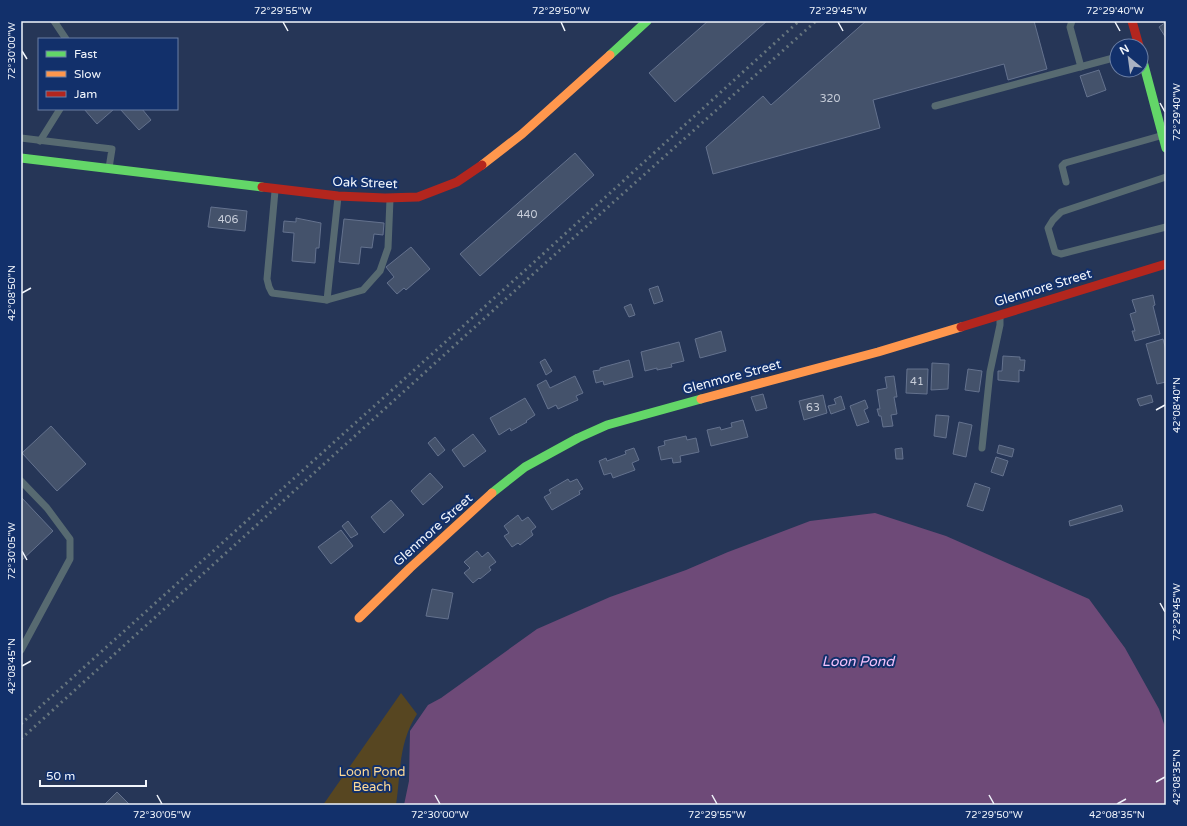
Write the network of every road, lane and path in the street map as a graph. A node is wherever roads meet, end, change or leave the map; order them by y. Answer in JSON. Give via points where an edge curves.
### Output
{"nodes":[{"id":1,"x":54,"y":21,"type":"edge"},
{"id":2,"x":647,"y":21,"type":"edge"},
{"id":3,"x":1072,"y":21,"type":"edge"},
{"id":4,"x":1132,"y":21,"type":"edge"},
{"id":5,"x":65,"y":38,"type":"edge"},
{"id":6,"x":1137,"y":38,"type":"edge"},
{"id":7,"x":1109,"y":59,"type":"edge"},
{"id":8,"x":1081,"y":66,"type":"junction"},
{"id":9,"x":1148,"y":78,"type":"edge"},
{"id":10,"x":936,"y":106,"type":"dead end"},
{"id":11,"x":59,"y":110,"type":"edge"},
{"id":12,"x":1163,"y":135,"type":"junction"},
{"id":13,"x":21,"y":138,"type":"edge"},
{"id":14,"x":40,"y":141,"type":"junction"},
{"id":15,"x":1166,"y":148,"type":"edge"},
{"id":16,"x":21,"y":158,"type":"edge"},
{"id":17,"x":109,"y":168,"type":"junction"},
{"id":18,"x":1166,"y":177,"type":"edge"},
{"id":19,"x":1066,"y":182,"type":"dead end"},
{"id":20,"x":276,"y":188,"type":"junction"},
{"id":21,"x":338,"y":196,"type":"junction"},
{"id":22,"x":390,"y":198,"type":"junction"},
{"id":23,"x":1166,"y":227,"type":"edge"},
{"id":24,"x":1166,"y":264,"type":"edge"},
{"id":25,"x":327,"y":300,"type":"junction"},
{"id":26,"x":999,"y":315,"type":"junction"},
{"id":27,"x":982,"y":448,"type":"dead end"},
{"id":28,"x":21,"y":481,"type":"edge"},
{"id":29,"x":359,"y":618,"type":"dead end"},
{"id":30,"x":21,"y":650,"type":"edge"}],
"edges":[{"from":1,"to":5,"type":"lane"},
{"from":2,"to":22,"type":"street","name":"Oak Street","via":[[489,161],[456,182],[418,197]]},
{"from":3,"to":8,"type":"lane","via":[[1070,27]]},
{"from":4,"to":6,"type":"street"},
{"from":7,"to":8,"type":"lane"},
{"from":8,"to":10,"type":"lane"},
{"from":9,"to":12,"type":"street"},
{"from":11,"to":14,"type":"lane"},
{"from":12,"to":15,"type":"street"},
{"from":12,"to":19,"type":"lane","via":[[1065,163],[1062,169]]},
{"from":13,"to":14,"type":"lane"},
{"from":14,"to":17,"type":"lane","via":[[112,149]]},
{"from":16,"to":17,"type":"street","name":"Oak Street"},
{"from":17,"to":20,"type":"street","name":"Oak Street"},
{"from":18,"to":23,"type":"lane","via":[[1061,212],[1048,228],[1055,252],[1061,254]]},
{"from":20,"to":21,"type":"street","name":"Oak Street"},
{"from":20,"to":25,"type":"lane","via":[[267,278],[269,288],[272,293]]},
{"from":21,"to":22,"type":"street","name":"Oak Street"},
{"from":21,"to":25,"type":"lane"},
{"from":22,"to":25,"type":"lane","via":[[388,248],[380,271],[363,290]]},
{"from":24,"to":26,"type":"street","name":"Glenmore Street"},
{"from":26,"to":27,"type":"lane","via":[[1000,325],[990,372]]},
{"from":26,"to":29,"type":"street","name":"Glenmore Street","via":[[878,352],[607,425],[578,438],[525,467],[497,489]]},
{"from":28,"to":30,"type":"lane","via":[[47,508],[70,539],[70,559]]}]}
